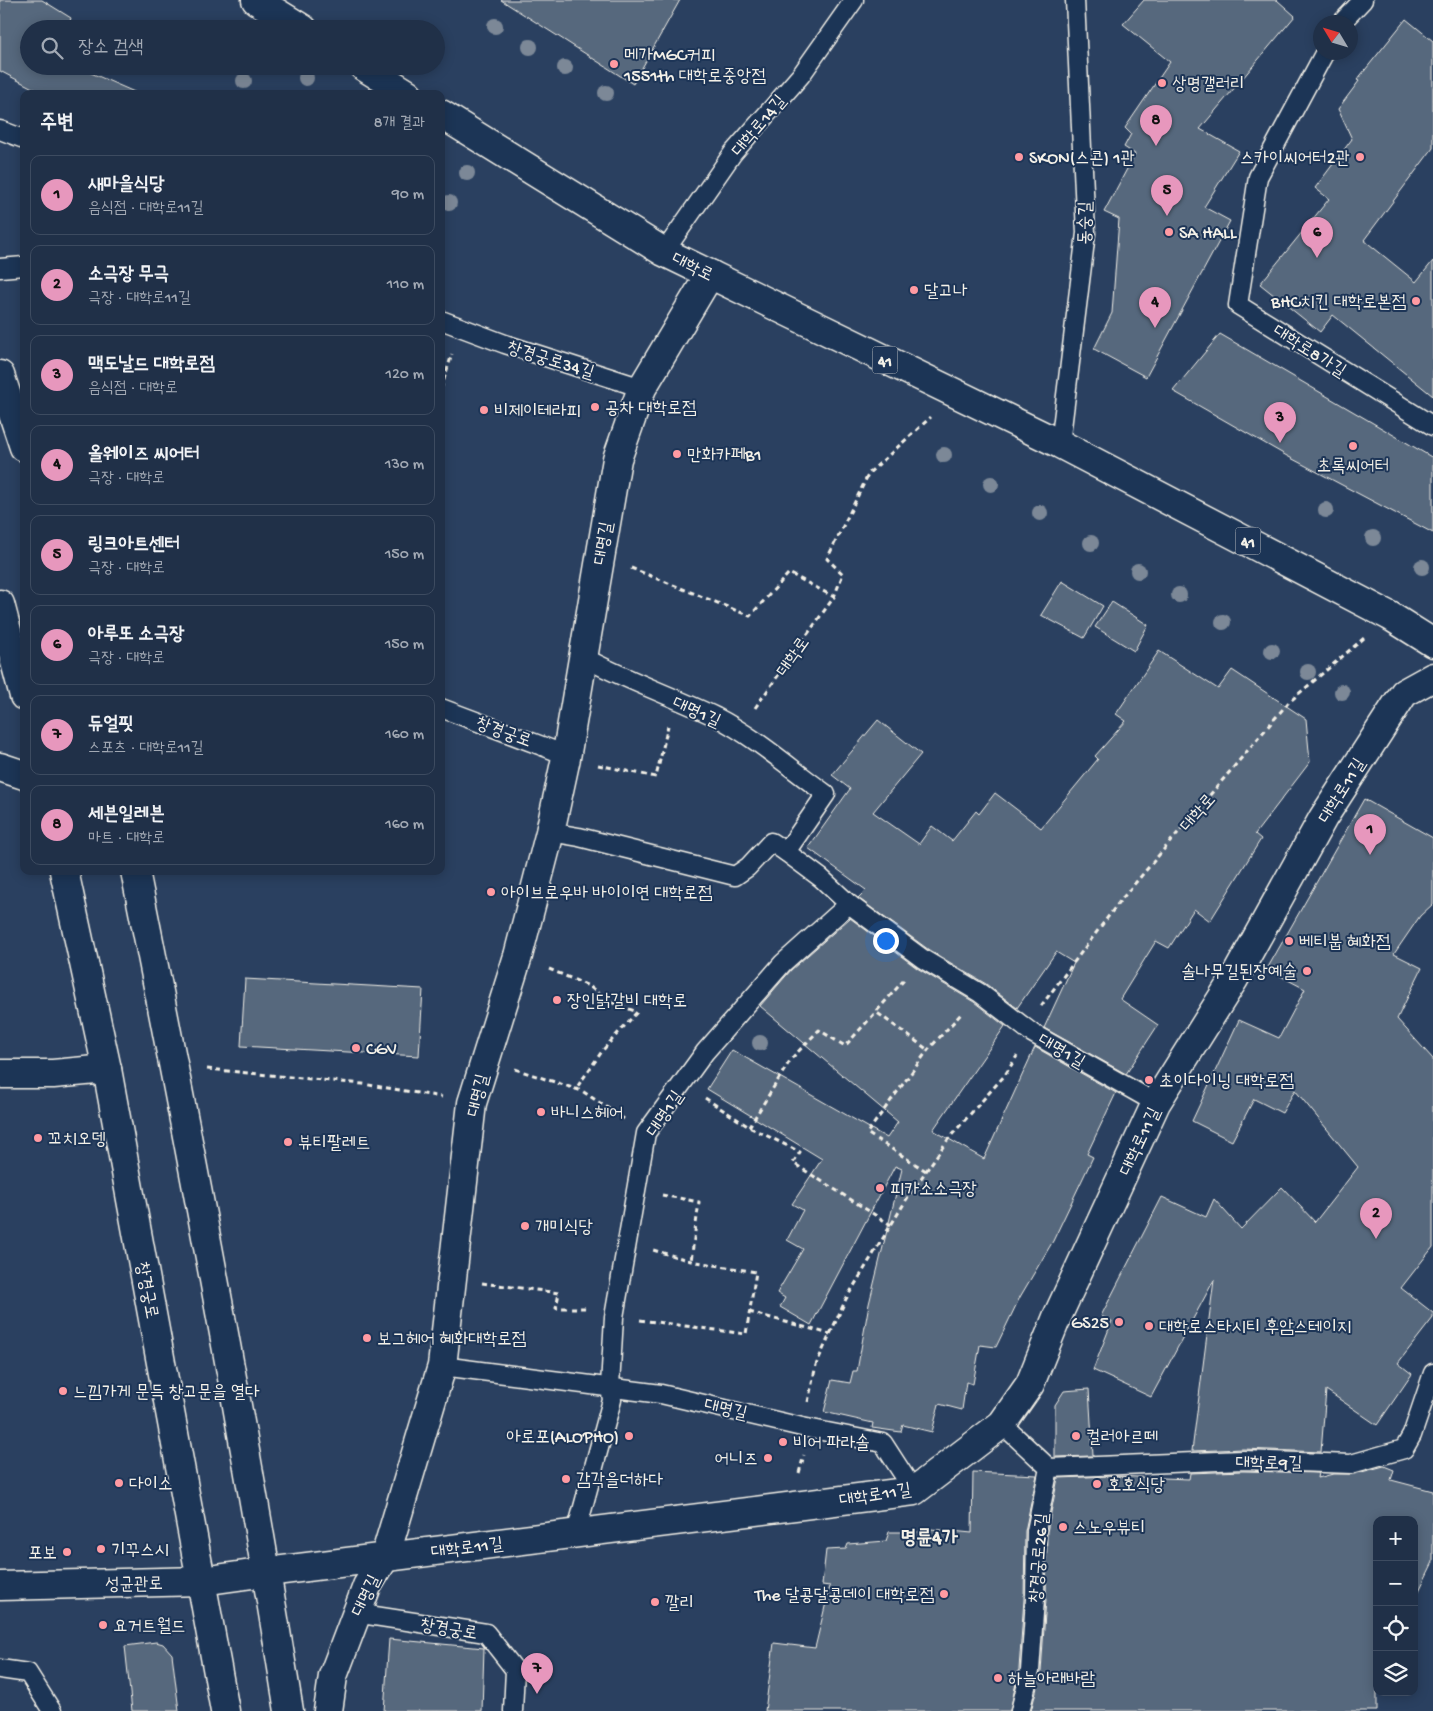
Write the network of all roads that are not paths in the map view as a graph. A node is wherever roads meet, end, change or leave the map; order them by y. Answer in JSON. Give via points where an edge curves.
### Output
{"nodes":[{"id":1,"x":256,"y":0,"type":"edge"},
{"id":2,"x":854,"y":0,"type":"edge"},
{"id":3,"x":1075,"y":0,"type":"edge"},
{"id":4,"x":1363,"y":0,"type":"edge"},
{"id":5,"x":1349,"y":15,"type":"edge"},
{"id":6,"x":288,"y":20,"type":"edge"},
{"id":7,"x":1321,"y":60,"type":"edge"},
{"id":8,"x":377,"y":75,"type":"edge"},
{"id":9,"x":402,"y":90,"type":"edge"},
{"id":10,"x":445,"y":116,"type":"edge"},
{"id":11,"x":0,"y":130,"type":"edge"},
{"id":12,"x":20,"y":138,"type":"edge"},
{"id":13,"x":664,"y":252,"type":"junction"},
{"id":14,"x":20,"y":266,"type":"edge"},
{"id":15,"x":0,"y":268,"type":"edge"},
{"id":16,"x":710,"y":274,"type":"junction"},
{"id":17,"x":445,"y":322,"type":"edge"},
{"id":18,"x":0,"y":375,"type":"edge"},
{"id":19,"x":642,"y":388,"type":"junction"},
{"id":20,"x":1431,"y":422,"type":"edge"},
{"id":21,"x":20,"y":435,"type":"edge"},
{"id":22,"x":1060,"y":444,"type":"junction"},
{"id":23,"x":0,"y":604,"type":"edge"},
{"id":24,"x":1433,"y":643,"type":"edge"},
{"id":25,"x":583,"y":657,"type":"junction"},
{"id":26,"x":1433,"y":677,"type":"edge"},
{"id":27,"x":20,"y":681,"type":"edge"},
{"id":28,"x":445,"y":710,"type":"edge"},
{"id":29,"x":566,"y":756,"type":"junction"},
{"id":30,"x":0,"y":768,"type":"edge"},
{"id":31,"x":20,"y":774,"type":"edge"},
{"id":32,"x":550,"y":832,"type":"junction"},
{"id":33,"x":786,"y":852,"type":"junction"},
{"id":34,"x":65,"y":875,"type":"edge"},
{"id":35,"x":136,"y":875,"type":"edge"},
{"id":36,"x":849,"y":904,"type":"junction"},
{"id":37,"x":107,"y":1069,"type":"junction"},
{"id":38,"x":0,"y":1074,"type":"edge"},
{"id":39,"x":1156,"y":1103,"type":"junction"},
{"id":40,"x":442,"y":1366,"type":"junction"},
{"id":41,"x":1433,"y":1373,"type":"edge"},
{"id":42,"x":610,"y":1386,"type":"junction"},
{"id":43,"x":1002,"y":1424,"type":"junction"},
{"id":44,"x":1049,"y":1468,"type":"junction"},
{"id":45,"x":914,"y":1491,"type":"junction"},
{"id":46,"x":576,"y":1533,"type":"junction"},
{"id":47,"x":385,"y":1557,"type":"junction"},
{"id":48,"x":267,"y":1572,"type":"junction"},
{"id":49,"x":202,"y":1582,"type":"junction"},
{"id":50,"x":0,"y":1586,"type":"edge"},
{"id":51,"x":355,"y":1613,"type":"junction"},
{"id":52,"x":0,"y":1669,"type":"edge"},
{"id":53,"x":52,"y":1711,"type":"edge"},
{"id":54,"x":226,"y":1711,"type":"edge"},
{"id":55,"x":289,"y":1711,"type":"edge"},
{"id":56,"x":328,"y":1711,"type":"edge"},
{"id":57,"x":513,"y":1711,"type":"edge"},
{"id":58,"x":1020,"y":1711,"type":"edge"}],
"edges":[{"from":1,"to":6,"type":"street"},
{"from":2,"to":13,"type":"lane","name":"대학로14길","via":[[801,75],[733,154]]},
{"from":3,"to":22,"type":"lane","name":"동숭길","via":[[1086,233]]},
{"from":4,"to":5,"type":"lane"},
{"from":7,"to":20,"type":"lane","name":"대학로8가길","via":[[1258,177],[1238,306]]},
{"from":8,"to":9,"type":"street"},
{"from":10,"to":13,"type":"street","name":"대학로","number":"41"},
{"from":11,"to":12,"type":"lane"},
{"from":13,"to":16,"type":"street","name":"대학로","number":"41"},
{"from":14,"to":15,"type":"lane"},
{"from":16,"to":19,"type":"street","name":"대명길"},
{"from":16,"to":22,"type":"street","name":"대학로","number":"41"},
{"from":17,"to":19,"type":"lane","name":"창경궁로34길"},
{"from":18,"to":21,"type":"street"},
{"from":19,"to":25,"type":"street","name":"대명길","via":[[617,460]]},
{"from":22,"to":24,"type":"street","name":"대학로","number":"41","via":[[1390,616]]},
{"from":23,"to":27,"type":"street"},
{"from":25,"to":29,"type":"street","name":"대명길"},
{"from":25,"to":33,"type":"lane","name":"대명1길","via":[[616,675],[715,717],[826,794]]},
{"from":26,"to":39,"type":"street","name":"대학로11길","via":[[1404,693],[1323,818],[1234,979]]},
{"from":28,"to":29,"type":"lane","name":"창경궁로"},
{"from":29,"to":32,"type":"street","name":"대명길"},
{"from":30,"to":31,"type":"street"},
{"from":32,"to":33,"type":"lane","via":[[735,876],[771,842]]},
{"from":32,"to":40,"type":"street","name":"대명길","via":[[518,956],[472,1103]]},
{"from":33,"to":36,"type":"lane","name":"대명1길"},
{"from":34,"to":37,"type":"street","name":"창경궁로"},
{"from":35,"to":48,"type":"street"},
{"from":36,"to":39,"type":"lane","name":"대명1길","via":[[1032,1032]]},
{"from":36,"to":42,"type":"lane","name":"대명1길","via":[[784,963],[705,1052],[646,1133],[615,1312]]},
{"from":37,"to":38,"type":"street"},
{"from":37,"to":49,"type":"street","name":"창경궁로"},
{"from":39,"to":43,"type":"street","name":"대학로11길","via":[[1057,1317],[1030,1384]]},
{"from":40,"to":42,"type":"lane","name":"대명길"},
{"from":40,"to":47,"type":"street","name":"대명길"},
{"from":41,"to":44,"type":"lane","name":"대학로9길","via":[[1404,1450],[1351,1464],[1243,1460]]},
{"from":42,"to":45,"type":"lane","name":"대명길","via":[[661,1394],[883,1443]]},
{"from":42,"to":46,"type":"lane","name":"대명1길","via":[[612,1400]]},
{"from":43,"to":44,"type":"lane"},
{"from":43,"to":45,"type":"street","name":"대학로11길"},
{"from":44,"to":58,"type":"lane","name":"창경궁로26길","via":[[1036,1531],[1030,1671]]},
{"from":45,"to":46,"type":"street","name":"대학로11길"},
{"from":46,"to":47,"type":"street","name":"대학로11길"},
{"from":47,"to":48,"type":"street","name":"대학로11길"},
{"from":47,"to":51,"type":"street","name":"대명길","via":[[366,1586]]},
{"from":48,"to":49,"type":"street","name":"성균관로"},
{"from":48,"to":55,"type":"street"},
{"from":49,"to":50,"type":"street","name":"성균관로"},
{"from":49,"to":54,"type":"street","name":"창경궁로"},
{"from":51,"to":56,"type":"street","name":"대명길","via":[[333,1676]]},
{"from":51,"to":57,"type":"lane","name":"창경궁로","via":[[486,1633],[515,1670]]},
{"from":52,"to":53,"type":"lane","via":[[28,1673]]}]}
